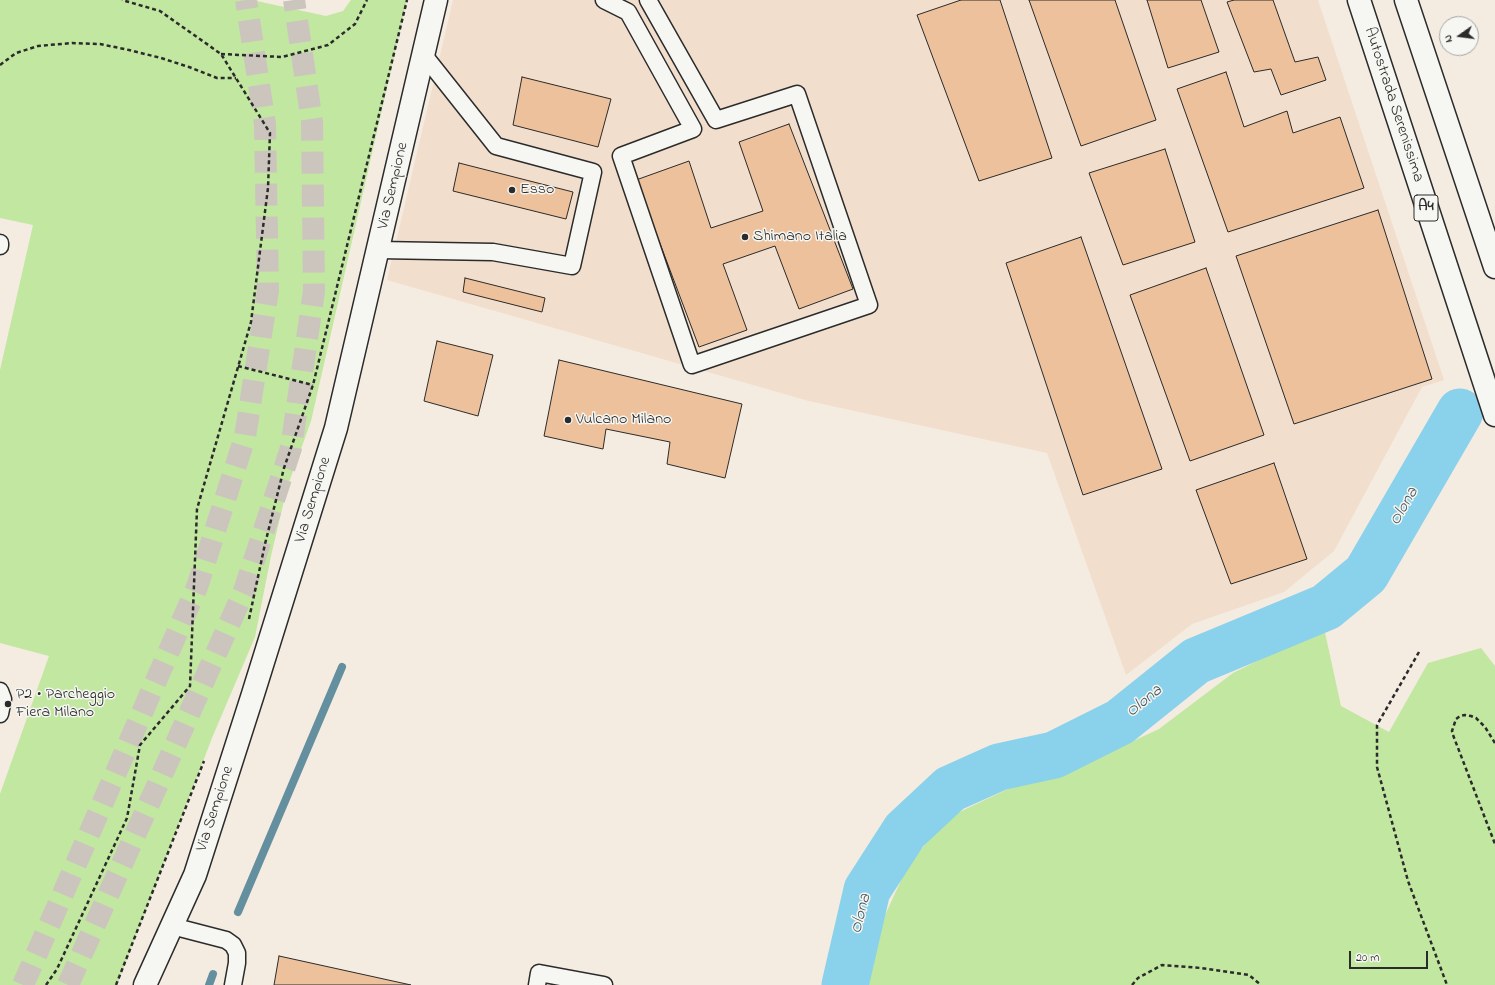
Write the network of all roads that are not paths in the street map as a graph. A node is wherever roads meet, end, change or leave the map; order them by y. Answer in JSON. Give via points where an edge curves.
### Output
{"nodes":[{"id":1,"x":436,"y":0,"type":"edge"},
{"id":2,"x":604,"y":0,"type":"edge"},
{"id":3,"x":648,"y":0,"type":"edge"},
{"id":4,"x":1359,"y":0,"type":"edge"},
{"id":5,"x":1406,"y":0,"type":"edge"},
{"id":6,"x":423,"y":54,"type":"junction"},
{"id":7,"x":379,"y":250,"type":"junction"},
{"id":8,"x":1495,"y":267,"type":"edge"},
{"id":9,"x":1495,"y":415,"type":"edge"},
{"id":10,"x":0,"y":691,"type":"edge"},
{"id":11,"x":0,"y":714,"type":"edge"},
{"id":12,"x":172,"y":926,"type":"junction"},
{"id":13,"x":145,"y":985,"type":"edge"},
{"id":14,"x":233,"y":985,"type":"edge"},
{"id":15,"x":537,"y":985,"type":"edge"},
{"id":16,"x":604,"y":985,"type":"edge"}],
"edges":[{"from":1,"to":6,"type":"main road","name":"Via Sempione"},
{"from":2,"to":3,"type":"lane","via":[[628,12],[693,129],[621,156],[692,365],[869,305],[797,94],[716,120]]},
{"from":4,"to":9,"type":"main road","name":"Autostrada Serenissima","number":"A4"},
{"from":5,"to":8,"type":"main road"},
{"from":6,"to":7,"type":"main road","name":"Via Sempione"},
{"from":6,"to":7,"type":"lane","via":[[496,146],[593,172],[574,258],[572,266],[493,252]]},
{"from":7,"to":12,"type":"main road","name":"Via Sempione","via":[[336,428],[195,875]]},
{"from":10,"to":11,"type":"lane","via":[[3,704]]},
{"from":12,"to":13,"type":"main road","name":"Via Sempione"},
{"from":12,"to":14,"type":"lane","via":[[226,940],[233,946],[237,953],[237,963]]},
{"from":15,"to":16,"type":"lane","via":[[539,973]]}]}
